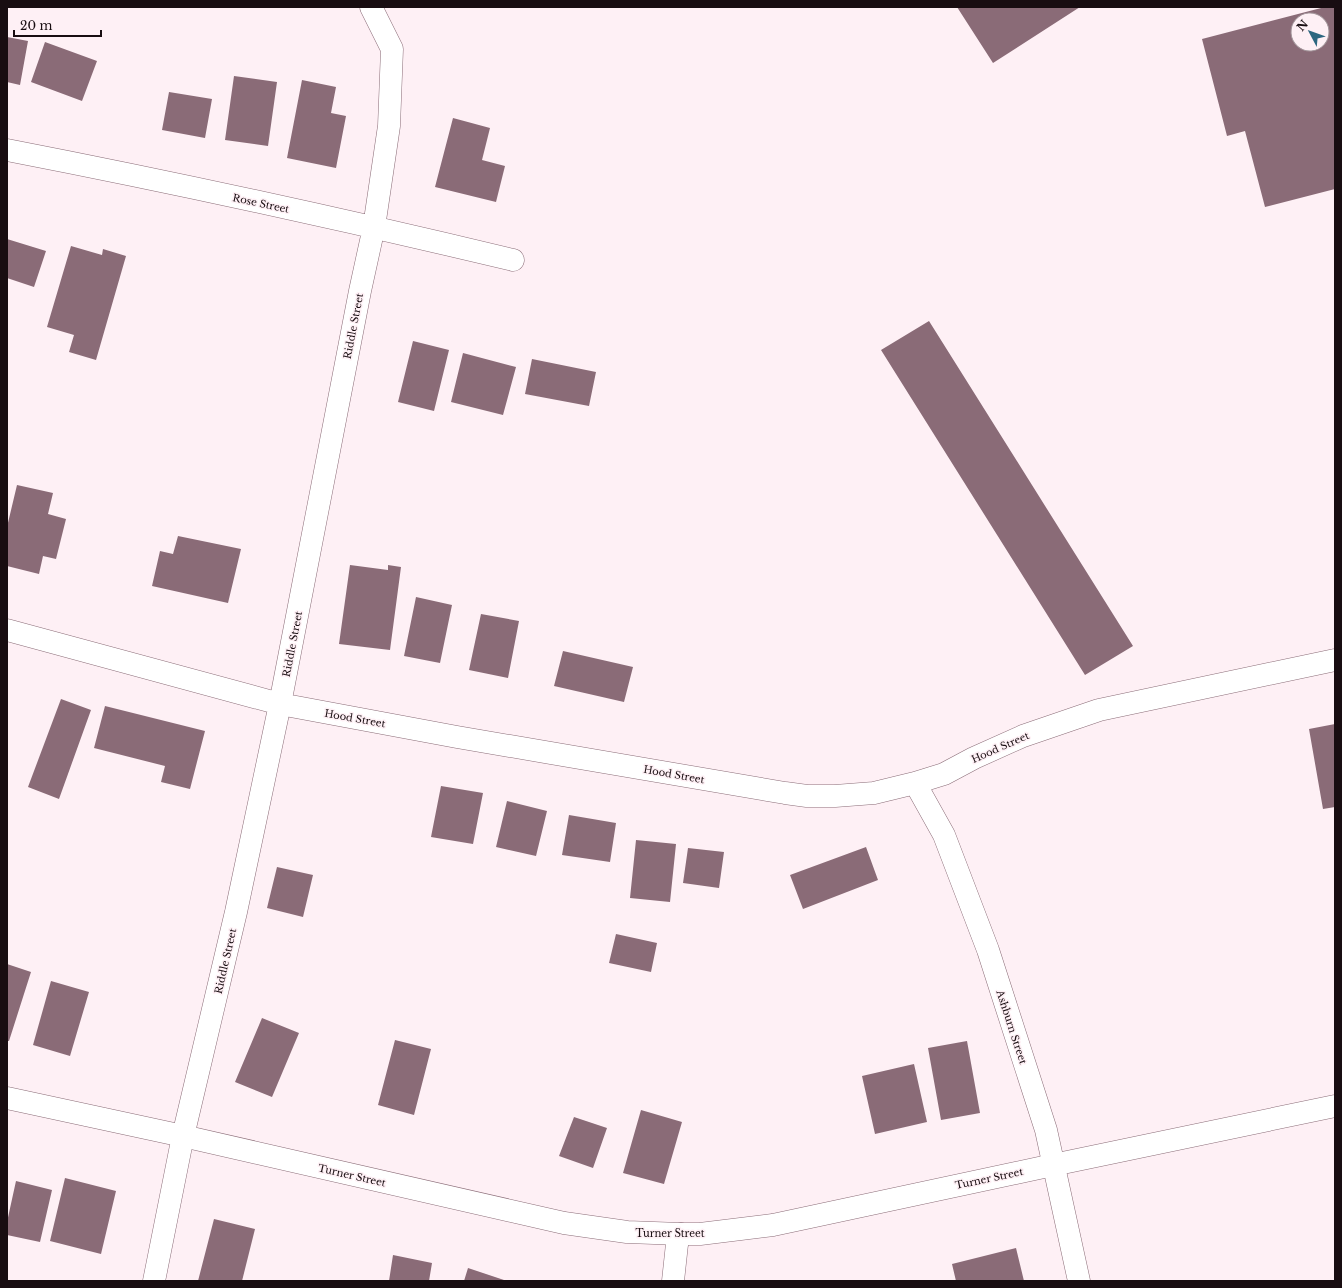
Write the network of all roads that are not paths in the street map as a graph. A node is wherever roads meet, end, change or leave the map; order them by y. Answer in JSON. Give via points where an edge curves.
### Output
{"nodes":[{"id":1,"x":371,"y":7,"type":"edge"},
{"id":2,"x":7,"y":150,"type":"edge"},
{"id":3,"x":374,"y":227,"type":"junction"},
{"id":4,"x":514,"y":260,"type":"dead end"},
{"id":5,"x":7,"y":630,"type":"edge"},
{"id":6,"x":1335,"y":660,"type":"edge"},
{"id":7,"x":280,"y":704,"type":"junction"},
{"id":8,"x":915,"y":783,"type":"junction"},
{"id":9,"x":7,"y":1098,"type":"edge"},
{"id":10,"x":1335,"y":1106,"type":"edge"},
{"id":11,"x":183,"y":1136,"type":"junction"},
{"id":12,"x":1053,"y":1165,"type":"junction"},
{"id":13,"x":681,"y":1234,"type":"junction"},
{"id":14,"x":154,"y":1281,"type":"edge"},
{"id":15,"x":673,"y":1281,"type":"edge"},
{"id":16,"x":1079,"y":1281,"type":"edge"}],
"edges":[{"from":1,"to":3,"type":"street","name":"Riddle Street","via":[[392,49],[389,126]]},
{"from":2,"to":3,"type":"street","name":"Rose Street"},
{"from":3,"to":4,"type":"street","name":"Rose Street"},
{"from":3,"to":7,"type":"street","name":"Riddle Street"},
{"from":5,"to":7,"type":"street","name":"Hood Street"},
{"from":6,"to":8,"type":"street","name":"Hood Street","via":[[1099,710],[1023,736],[944,774]]},
{"from":7,"to":8,"type":"street","name":"Hood Street","via":[[785,794],[807,796],[874,793]]},
{"from":7,"to":11,"type":"street","name":"Riddle Street","via":[[236,912]]},
{"from":8,"to":12,"type":"street","name":"Ashburn Street","via":[[944,835],[988,950],[1046,1130]]},
{"from":9,"to":11,"type":"street","name":"Turner Street"},
{"from":10,"to":12,"type":"street","name":"Turner Street"},
{"from":11,"to":13,"type":"street","name":"Turner Street","via":[[564,1223],[627,1232]]},
{"from":11,"to":14,"type":"street","name":"Riddle Street"},
{"from":12,"to":13,"type":"street","name":"Turner Street","via":[[773,1225]]},
{"from":12,"to":16,"type":"street","name":"Ashburn Street"},
{"from":13,"to":15,"type":"street","via":[[677,1244]]}]}
